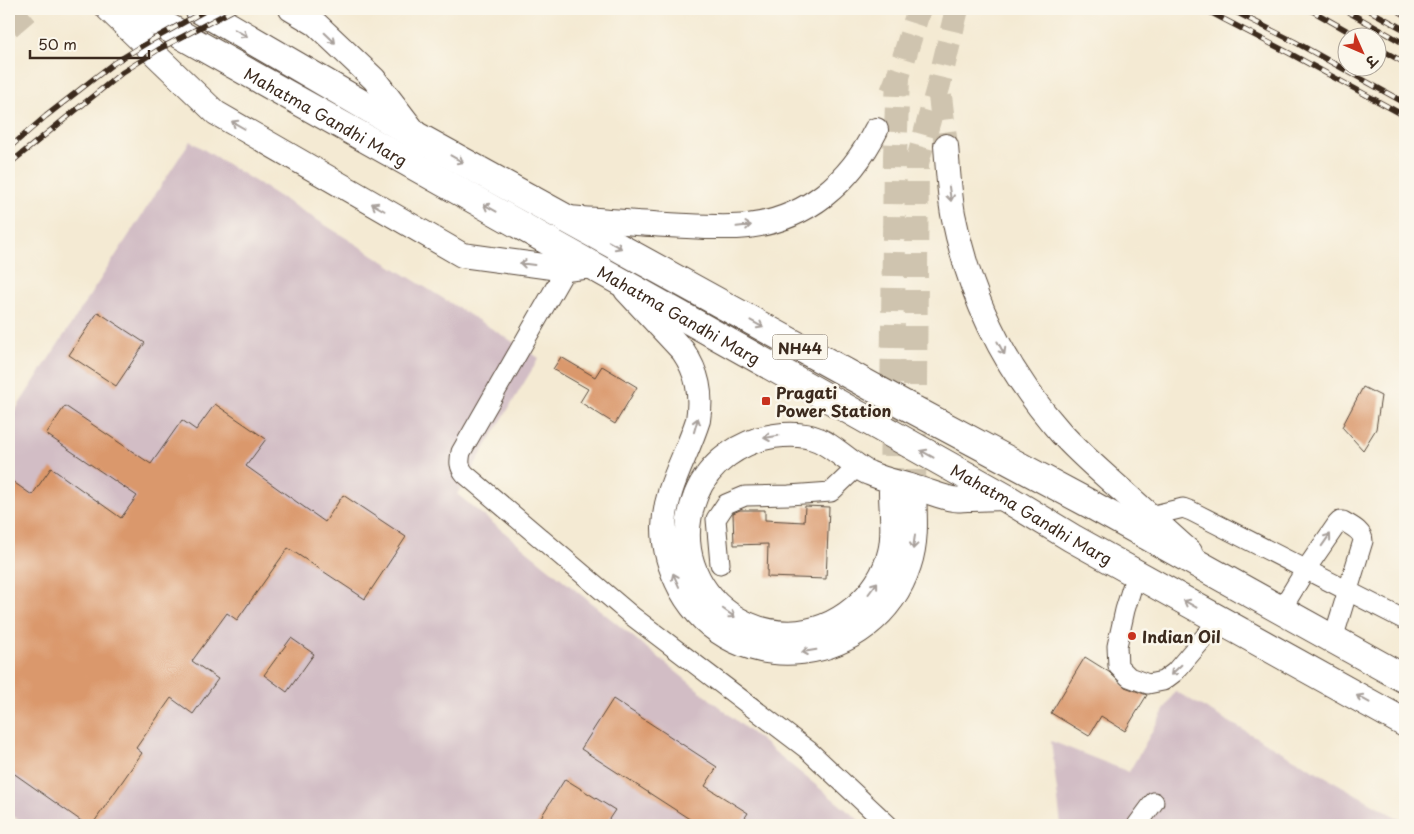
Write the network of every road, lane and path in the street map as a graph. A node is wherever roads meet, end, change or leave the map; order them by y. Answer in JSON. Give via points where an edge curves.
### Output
{"nodes":[{"id":1,"x":108,"y":9,"type":"edge"},
{"id":2,"x":135,"y":9,"type":"edge"},
{"id":3,"x":199,"y":9,"type":"edge"},
{"id":4,"x":291,"y":9,"type":"edge"},
{"id":5,"x":876,"y":130,"type":"dead end"},
{"id":6,"x":420,"y":138,"type":"junction"},
{"id":7,"x":946,"y":146,"type":"tunnel mouth"},
{"id":8,"x":566,"y":218,"type":"junction"},
{"id":9,"x":593,"y":266,"type":"junction"},
{"id":10,"x":566,"y":269,"type":"junction"},
{"id":11,"x":616,"y":280,"type":"junction"},
{"id":12,"x":858,"y":466,"type":"junction"},
{"id":13,"x":1006,"y":498,"type":"junction"},
{"id":14,"x":1150,"y":516,"type":"junction"},
{"id":15,"x":720,"y":564,"type":"dead end"},
{"id":16,"x":1306,"y":569,"type":"junction"},
{"id":17,"x":1212,"y":572,"type":"junction"},
{"id":18,"x":1136,"y":574,"type":"junction"},
{"id":19,"x":1348,"y":591,"type":"junction"},
{"id":20,"x":1281,"y":610,"type":"junction"},
{"id":21,"x":1219,"y":620,"type":"junction"},
{"id":22,"x":1405,"y":620,"type":"edge"},
{"id":23,"x":1333,"y":640,"type":"junction"},
{"id":24,"x":1405,"y":679,"type":"edge"},
{"id":25,"x":1405,"y":723,"type":"edge"},
{"id":26,"x":1154,"y":802,"type":"dead end"},
{"id":27,"x":888,"y":825,"type":"edge"},
{"id":28,"x":1137,"y":825,"type":"edge"}],
"edges":[{"from":10,"to":1,"type":"main road","one_way":true,"via":[[462,255],[216,113]]},
{"from":9,"to":2,"type":"highway","name":"Mahatma Gandhi Marg","one_way":true},
{"from":3,"to":6,"type":"highway","name":"Mahatma Gandhi Marg","number":"NH44","one_way":true},
{"from":4,"to":6,"type":"main road","one_way":true,"via":[[316,24],[374,80]]},
{"from":8,"to":5,"type":"main road","one_way":true,"via":[[732,227],[767,222],[800,210],[832,190],[857,163]]},
{"from":6,"to":8,"type":"highway","name":"Mahatma Gandhi Marg","number":"NH44","one_way":true},
{"from":7,"to":14,"type":"main road","one_way":true,"via":[[949,188],[960,245],[975,292],[996,338],[1025,388],[1062,434]]},
{"from":8,"to":17,"type":"highway","name":"Mahatma Gandhi Marg","number":"NH44","one_way":true},
{"from":9,"to":10,"type":"main road"},
{"from":9,"to":11,"type":"highway","name":"Mahatma Gandhi Marg","number":"NH44"},
{"from":10,"to":27,"type":"lane","via":[[461,452],[460,468],[632,616],[808,750]]},
{"from":12,"to":11,"type":"main road","one_way":true,"via":[[819,440],[791,435],[749,442],[714,467],[695,497],[689,517],[690,558],[705,590],[719,606],[744,623],[789,632],[820,627],[848,613],[879,580],[886,566],[902,493],[915,532],[910,564],[887,606],[848,639],[815,651],[764,651],[718,631],[684,596],[670,564],[664,530],[668,496],[698,420],[700,397],[696,373],[683,351]]},
{"from":13,"to":11,"type":"highway","name":"Mahatma Gandhi Marg","number":"NH44","one_way":true},
{"from":12,"to":13,"type":"main road","via":[[868,473],[953,499]]},
{"from":12,"to":15,"type":"lane","via":[[832,492],[745,496],[726,504],[716,519]]},
{"from":13,"to":18,"type":"highway","name":"Mahatma Gandhi Marg","number":"NH44"},
{"from":14,"to":16,"type":"lane","via":[[1187,509]]},
{"from":14,"to":17,"type":"main road"},
{"from":16,"to":19,"type":"lane"},
{"from":16,"to":19,"type":"lane","one_way":true,"via":[[1338,522],[1343,521],[1360,532],[1363,538]]},
{"from":16,"to":20,"type":"lane"},
{"from":17,"to":20,"type":"highway","name":"Mahatma Gandhi Marg","number":"NH44"},
{"from":21,"to":18,"type":"highway","name":"Mahatma Gandhi Marg","number":"NH44","one_way":true},
{"from":21,"to":18,"type":"lane","one_way":true,"via":[[1175,672],[1163,681],[1148,684],[1129,677],[1118,666],[1117,646]]},
{"from":19,"to":22,"type":"lane"},
{"from":19,"to":23,"type":"lane"},
{"from":20,"to":23,"type":"highway","name":"Mahatma Gandhi Marg","number":"NH44"},
{"from":25,"to":21,"type":"highway","name":"Mahatma Gandhi Marg","number":"NH44","one_way":true},
{"from":23,"to":24,"type":"highway","name":"Mahatma Gandhi Marg","number":"NH44"},
{"from":26,"to":28,"type":"lane"}]}
